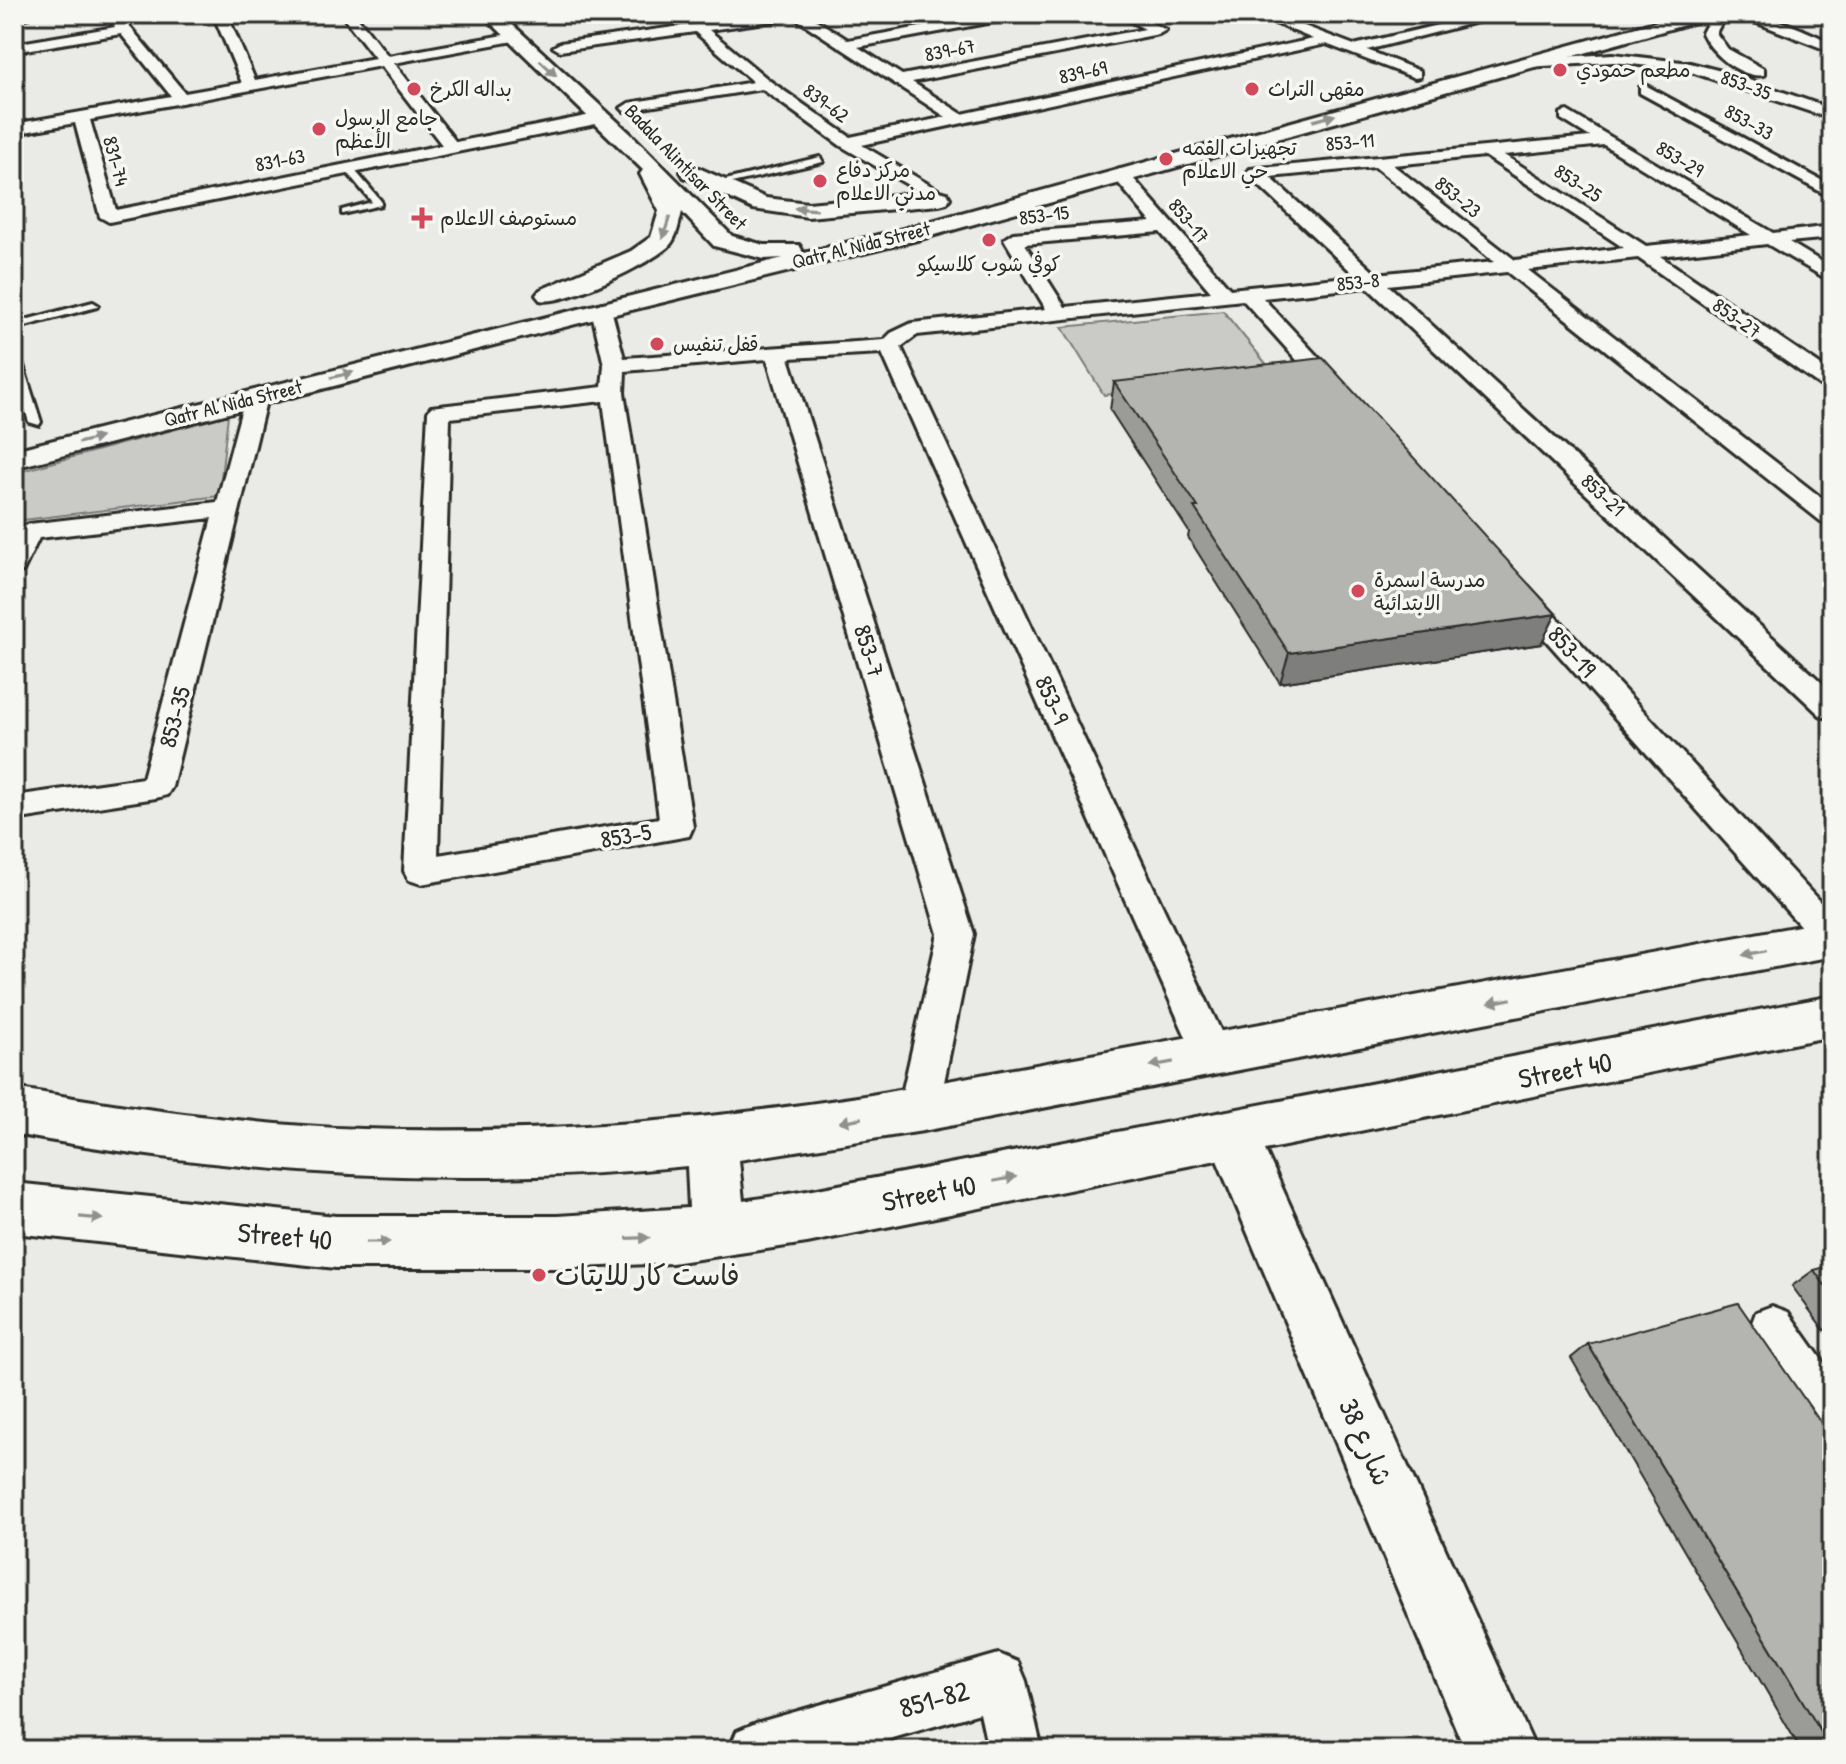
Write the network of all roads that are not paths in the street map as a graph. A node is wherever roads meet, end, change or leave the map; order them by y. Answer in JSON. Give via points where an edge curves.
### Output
{"nodes":[{"id":1,"x":32,"y":14,"type":"edge"},
{"id":2,"x":112,"y":14,"type":"edge"},
{"id":3,"x":220,"y":14,"type":"edge"},
{"id":4,"x":348,"y":14,"type":"edge"},
{"id":5,"x":491,"y":14,"type":"edge"},
{"id":6,"x":797,"y":14,"type":"edge"},
{"id":7,"x":1014,"y":14,"type":"edge"},
{"id":8,"x":1123,"y":14,"type":"edge"},
{"id":9,"x":1261,"y":14,"type":"edge"},
{"id":10,"x":1501,"y":14,"type":"edge"},
{"id":11,"x":1663,"y":14,"type":"edge"},
{"id":12,"x":1703,"y":14,"type":"edge"},
{"id":13,"x":1719,"y":14,"type":"edge"},
{"id":14,"x":1741,"y":14,"type":"edge"},
{"id":15,"x":14,"y":17,"type":"edge"},
{"id":16,"x":1429,"y":18,"type":"dead end"},
{"id":17,"x":1452,"y":26,"type":"junction"},
{"id":18,"x":698,"y":28,"type":"junction"},
{"id":19,"x":125,"y":29,"type":"junction"},
{"id":20,"x":514,"y":37,"type":"junction"},
{"id":21,"x":552,"y":40,"type":"joint"},
{"id":22,"x":1327,"y":40,"type":"junction"},
{"id":23,"x":1828,"y":41,"type":"edge"},
{"id":24,"x":845,"y":45,"type":"junction"},
{"id":25,"x":14,"y":48,"type":"edge"},
{"id":26,"x":1352,"y":50,"type":"junction"},
{"id":27,"x":1519,"y":59,"type":"junction"},
{"id":28,"x":385,"y":61,"type":"junction"},
{"id":29,"x":583,"y":67,"type":"dead end"},
{"id":30,"x":1415,"y":74,"type":"junction"},
{"id":31,"x":899,"y":80,"type":"junction"},
{"id":32,"x":765,"y":84,"type":"junction"},
{"id":33,"x":250,"y":85,"type":"junction"},
{"id":34,"x":1645,"y":90,"type":"dead end"},
{"id":35,"x":181,"y":98,"type":"junction"},
{"id":36,"x":624,"y":103,"type":"joint"},
{"id":37,"x":1826,"y":112,"type":"edge"},
{"id":38,"x":81,"y":116,"type":"junction"},
{"id":39,"x":1567,"y":116,"type":"dead end"},
{"id":40,"x":601,"y":118,"type":"junction"},
{"id":41,"x":959,"y":119,"type":"junction"},
{"id":42,"x":17,"y":123,"type":"edge"},
{"id":43,"x":1169,"y":138,"type":"dead end"},
{"id":44,"x":646,"y":140,"type":"junction"},
{"id":45,"x":1607,"y":140,"type":"junction"},
{"id":46,"x":847,"y":143,"type":"junction"},
{"id":47,"x":453,"y":149,"type":"junction"},
{"id":48,"x":1489,"y":152,"type":"junction"},
{"id":49,"x":676,"y":153,"type":"dead end"},
{"id":50,"x":1117,"y":159,"type":"junction"},
{"id":51,"x":820,"y":160,"type":"dead end"},
{"id":52,"x":1379,"y":162,"type":"junction"},
{"id":53,"x":349,"y":169,"type":"junction"},
{"id":54,"x":692,"y":172,"type":"junction"},
{"id":55,"x":714,"y":184,"type":"junction"},
{"id":56,"x":1832,"y":193,"type":"edge"},
{"id":57,"x":947,"y":196,"type":"junction"},
{"id":58,"x":345,"y":212,"type":"dead end"},
{"id":59,"x":109,"y":217,"type":"joint"},
{"id":60,"x":1165,"y":226,"type":"junction"},
{"id":61,"x":742,"y":230,"type":"junction"},
{"id":62,"x":1832,"y":232,"type":"edge"},
{"id":63,"x":1770,"y":239,"type":"junction"},
{"id":64,"x":1642,"y":252,"type":"junction"},
{"id":65,"x":703,"y":260,"type":"dead end"},
{"id":66,"x":1510,"y":266,"type":"junction"},
{"id":67,"x":656,"y":270,"type":"dead end"},
{"id":68,"x":1832,"y":276,"type":"edge"},
{"id":69,"x":1373,"y":281,"type":"junction"},
{"id":70,"x":1237,"y":295,"type":"junction"},
{"id":71,"x":93,"y":305,"type":"dead end"},
{"id":72,"x":601,"y":309,"type":"junction"},
{"id":73,"x":1059,"y":314,"type":"junction"},
{"id":74,"x":14,"y":326,"type":"edge"},
{"id":75,"x":890,"y":346,"type":"junction"},
{"id":76,"x":776,"y":352,"type":"junction"},
{"id":77,"x":14,"y":356,"type":"edge"},
{"id":78,"x":614,"y":379,"type":"junction"},
{"id":79,"x":1832,"y":383,"type":"edge"},
{"id":80,"x":256,"y":397,"type":"junction"},
{"id":81,"x":1354,"y":411,"type":"edge"},
{"id":82,"x":33,"y":423,"type":"edge"},
{"id":83,"x":14,"y":459,"type":"edge"},
{"id":84,"x":229,"y":508,"type":"junction"},
{"id":85,"x":1832,"y":518,"type":"edge"},
{"id":86,"x":14,"y":565,"type":"edge"},
{"id":87,"x":1503,"y":575,"type":"edge"},
{"id":88,"x":1832,"y":709,"type":"edge"},
{"id":89,"x":14,"y":808,"type":"edge"},
{"id":90,"x":1832,"y":938,"type":"edge"},
{"id":91,"x":1832,"y":1016,"type":"edge"},
{"id":92,"x":1213,"y":1055,"type":"junction"},
{"id":93,"x":919,"y":1107,"type":"junction"},
{"id":94,"x":14,"y":1111,"type":"edge"},
{"id":95,"x":1232,"y":1134,"type":"junction"},
{"id":96,"x":711,"y":1141,"type":"junction"},
{"id":97,"x":14,"y":1208,"type":"edge"},
{"id":98,"x":718,"y":1230,"type":"junction"},
{"id":99,"x":1772,"y":1328,"type":"dead end"},
{"id":100,"x":1832,"y":1414,"type":"edge"},
{"id":101,"x":756,"y":1750,"type":"edge"},
{"id":102,"x":1015,"y":1750,"type":"edge"},
{"id":103,"x":1501,"y":1750,"type":"edge"}],
"edges":[{"from":1,"to":15,"type":"street"},
{"from":2,"to":19,"type":"street"},
{"from":3,"to":33,"type":"street"},
{"from":4,"to":28,"type":"street"},
{"from":5,"to":20,"type":"main road","name":"Badala Alintisar Street"},
{"from":6,"to":18,"type":"street"},
{"from":6,"to":24,"type":"street"},
{"from":7,"to":24,"type":"street"},
{"from":8,"to":31,"type":"street","name":"839-67","via":[[1159,30]]},
{"from":9,"to":22,"type":"street"},
{"from":10,"to":17,"type":"street"},
{"from":11,"to":27,"type":"main road","name":"Qatr Al Nida Street"},
{"from":12,"to":27,"type":"main road","name":"Qatr Al Nida Street"},
{"from":13,"to":37,"type":"street","name":"853-35","via":[[1709,33],[1719,49]]},
{"from":14,"to":23,"type":"street"},
{"from":16,"to":17,"type":"street"},
{"from":17,"to":26,"type":"street"},
{"from":18,"to":21,"type":"street"},
{"from":18,"to":32,"type":"street","name":"839-62"},
{"from":19,"to":25,"type":"street"},
{"from":19,"to":35,"type":"street"},
{"from":20,"to":28,"type":"street"},
{"from":20,"to":40,"type":"main road","name":"Badala Alintisar Street","one_way":true},
{"from":21,"to":29,"type":"main road"},
{"from":22,"to":26,"type":"street"},
{"from":22,"to":41,"type":"street","name":"839-69"},
{"from":24,"to":31,"type":"street"},
{"from":26,"to":30,"type":"street"},
{"from":27,"to":30,"type":"main road","name":"Qatr Al Nida Street"},
{"from":27,"to":37,"type":"street","name":"853-35","via":[[1671,63]]},
{"from":50,"to":27,"type":"main road","name":"Qatr Al Nida Street","one_way":true},
{"from":28,"to":33,"type":"street"},
{"from":28,"to":47,"type":"street"},
{"from":30,"to":43,"type":"main road","name":"Qatr Al Nida Street"},
{"from":31,"to":41,"type":"street"},
{"from":32,"to":36,"type":"street"},
{"from":32,"to":46,"type":"street","name":"839-62"},
{"from":33,"to":35,"type":"street"},
{"from":34,"to":56,"type":"street","name":"853-33"},
{"from":35,"to":38,"type":"street"},
{"from":36,"to":44,"type":"main road","name":"Badala Alintisar Street"},
{"from":38,"to":42,"type":"street"},
{"from":38,"to":59,"type":"street","name":"831-74"},
{"from":39,"to":45,"type":"street","name":"853-29"},
{"from":40,"to":44,"type":"main road","name":"Badala Alintisar Street","via":[[625,139]]},
{"from":40,"to":47,"type":"street","name":"831-63"},
{"from":41,"to":46,"type":"street","name":"839-69"},
{"from":44,"to":61,"type":"main road","name":"Badala Alintisar Street","via":[[723,241]]},
{"from":44,"to":67,"type":"main road","one_way":true,"via":[[671,211],[662,240],[640,256],[541,296]]},
{"from":45,"to":48,"type":"street","name":"853-11"},
{"from":45,"to":63,"type":"street","name":"853-29"},
{"from":46,"to":57,"type":"street","name":"839-62"},
{"from":47,"to":53,"type":"street","name":"831-63"},
{"from":48,"to":52,"type":"street","name":"853-11"},
{"from":48,"to":64,"type":"street","name":"853-25"},
{"from":49,"to":54,"type":"main road","name":"Badala Alintisar Street"},
{"from":50,"to":60,"type":"street","name":"853-17"},
{"from":50,"to":61,"type":"main road","via":[[799,249],[764,252]]},
{"from":50,"to":72,"type":"main road","name":"Qatr Al Nida Street","via":[[909,235]]},
{"from":51,"to":55,"type":"lane"},
{"from":52,"to":66,"type":"street","name":"853-23"},
{"from":52,"to":69,"type":"street","name":"853-11","via":[[1256,173]]},
{"from":53,"to":58,"type":"lane","via":[[378,203]]},
{"from":53,"to":59,"type":"street","name":"831-63"},
{"from":54,"to":55,"type":"main road"},
{"from":54,"to":61,"type":"main road","name":"Badala Alintisar Street"},
{"from":57,"to":55,"type":"main road","one_way":true,"via":[[808,210],[761,204]]},
{"from":57,"to":61,"type":"main road","name":"Qatr Al Nida Street"},
{"from":60,"to":70,"type":"street","name":"853-17"},
{"from":60,"to":73,"type":"street","name":"853-15","via":[[1013,239]]},
{"from":61,"to":65,"type":"main road","name":"Qatr Al Nida Street"},
{"from":61,"to":72,"type":"main road","via":[[727,267]]},
{"from":62,"to":63,"type":"street","name":"853-8"},
{"from":63,"to":64,"type":"street","name":"853-8"},
{"from":63,"to":68,"type":"street"},
{"from":64,"to":66,"type":"street","name":"853-8"},
{"from":64,"to":79,"type":"street","name":"853-27"},
{"from":66,"to":69,"type":"street","name":"853-8"},
{"from":66,"to":85,"type":"street"},
{"from":69,"to":70,"type":"street","name":"853-8"},
{"from":69,"to":88,"type":"street","name":"853-21"},
{"from":70,"to":73,"type":"street","name":"853-8"},
{"from":70,"to":81,"type":"street"},
{"from":71,"to":74,"type":"lane"},
{"from":72,"to":78,"type":"street"},
{"from":80,"to":72,"type":"main road","name":"Qatr Al Nida Street","one_way":true},
{"from":73,"to":75,"type":"street","name":"853-8","via":[[912,329]]},
{"from":75,"to":76,"type":"street"},
{"from":75,"to":92,"type":"street","name":"853-9"},
{"from":76,"to":78,"type":"street"},
{"from":76,"to":93,"type":"street","name":"853-7","via":[[956,934],[948,991]]},
{"from":77,"to":82,"type":"lane"},
{"from":78,"to":78,"type":"street","name":"853-5","via":[[439,412],[421,871],[677,827]]},
{"from":83,"to":80,"type":"main road","name":"Qatr Al Nida Street","one_way":true},
{"from":80,"to":84,"type":"street","name":"853-35"},
{"from":84,"to":86,"type":"street","via":[[29,532]]},
{"from":84,"to":89,"type":"street","name":"853-35","via":[[156,787]]},
{"from":87,"to":90,"type":"street","name":"853-19"},
{"from":90,"to":92,"type":"main road","one_way":true},
{"from":91,"to":95,"type":"main road","name":"Street 40"},
{"from":92,"to":93,"type":"main road","one_way":true},
{"from":93,"to":96,"type":"main road","one_way":true},
{"from":94,"to":96,"type":"main road","via":[[199,1142],[365,1154],[494,1156]]},
{"from":98,"to":95,"type":"main road","name":"Street 40","one_way":true},
{"from":95,"to":103,"type":"main road","name":"شارع 38"},
{"from":96,"to":98,"type":"main road"},
{"from":97,"to":98,"type":"main road","name":"Street 40","one_way":true,"via":[[336,1242],[557,1242]]},
{"from":99,"to":100,"type":"street"},
{"from":101,"to":102,"type":"street","name":"851-82","via":[[999,1681]]}]}
